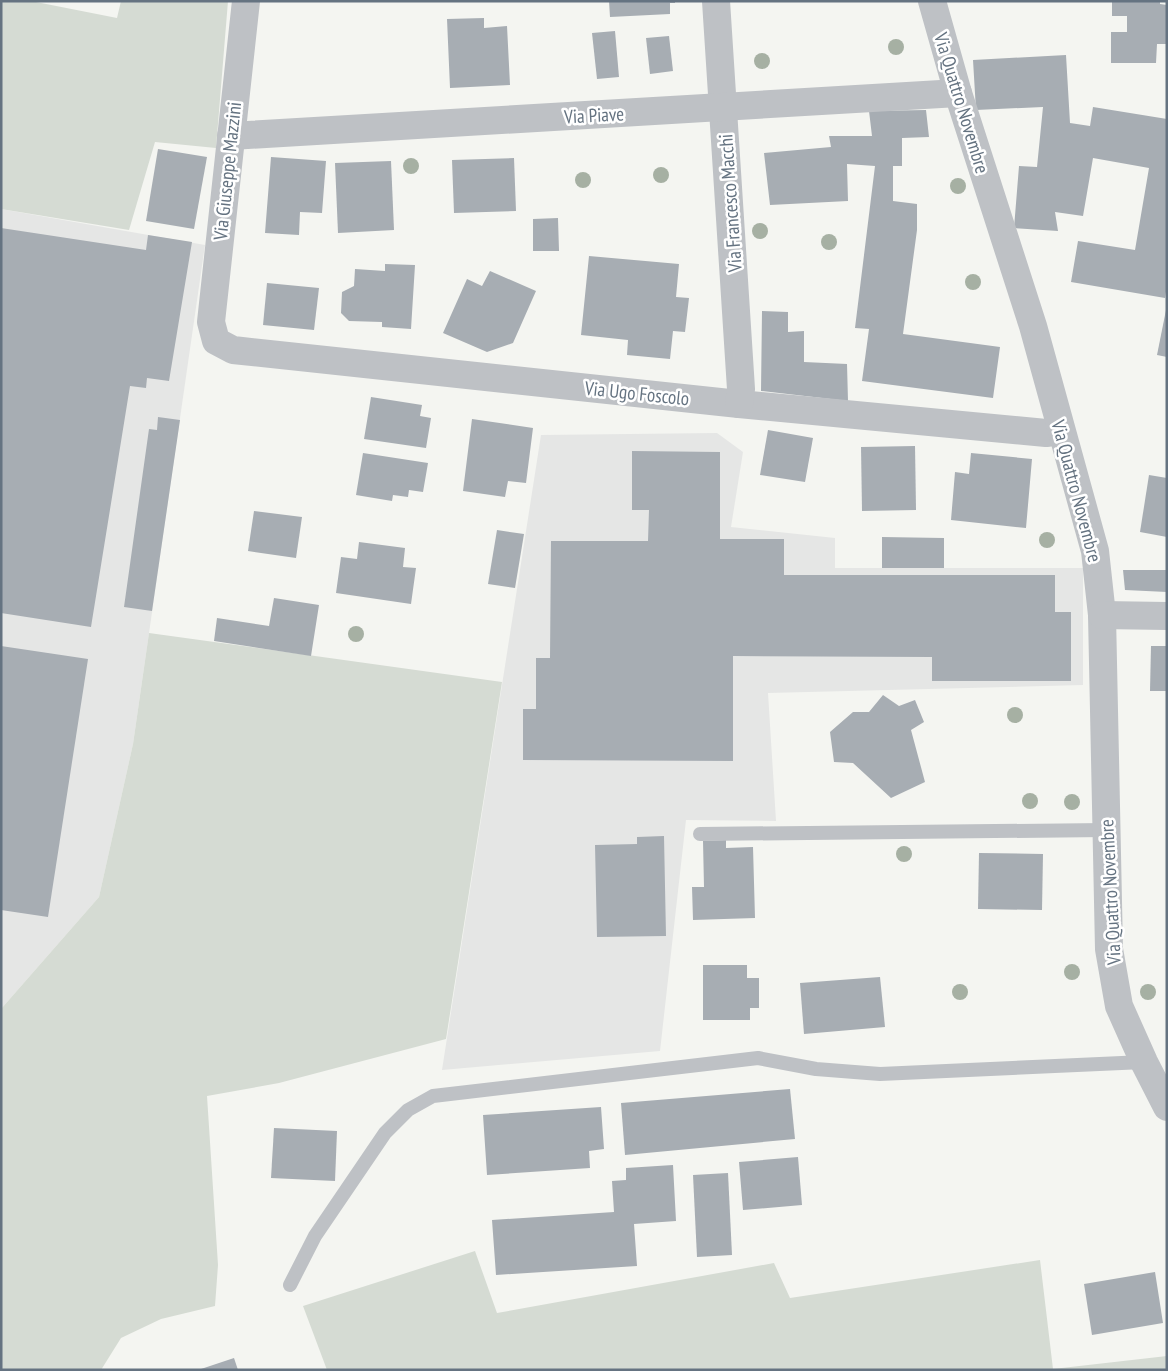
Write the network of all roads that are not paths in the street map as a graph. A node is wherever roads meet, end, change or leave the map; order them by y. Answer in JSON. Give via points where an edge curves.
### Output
{"nodes":[{"id":1,"x":246,"y":1,"type":"edge"},
{"id":2,"x":716,"y":1,"type":"edge"},
{"id":3,"x":932,"y":1,"type":"edge"},
{"id":4,"x":958,"y":93,"type":"junction"},
{"id":5,"x":723,"y":107,"type":"junction"},
{"id":6,"x":231,"y":136,"type":"junction"},
{"id":7,"x":216,"y":341,"type":"joint"},
{"id":8,"x":739,"y":404,"type":"junction"},
{"id":9,"x":1061,"y":431,"type":"junction"},
{"id":10,"x":1102,"y":615,"type":"junction"},
{"id":11,"x":1167,"y":616,"type":"edge"},
{"id":12,"x":1106,"y":830,"type":"junction"},
{"id":13,"x":700,"y":834,"type":"dead end"},
{"id":14,"x":1144,"y":1062,"type":"junction"},
{"id":15,"x":1167,"y":1107,"type":"edge"},
{"id":16,"x":290,"y":1285,"type":"dead end"}],
"edges":[{"from":1,"to":6,"type":"street","name":"Via Giuseppe Mazzini"},
{"from":2,"to":5,"type":"street","name":"Via Francesco Macchi"},
{"from":3,"to":4,"type":"street","name":"Via Quattro Novembre"},
{"from":4,"to":5,"type":"street","name":"Via Piave"},
{"from":4,"to":9,"type":"street","name":"Via Quattro Novembre","via":[[1034,326]]},
{"from":5,"to":6,"type":"street","name":"Via Piave"},
{"from":5,"to":8,"type":"street","name":"Via Francesco Macchi","via":[[741,389]]},
{"from":6,"to":7,"type":"street","name":"Via Giuseppe Mazzini","via":[[211,322]]},
{"from":7,"to":8,"type":"street","name":"Via Ugo Foscolo","via":[[233,350]]},
{"from":8,"to":9,"type":"street","name":"Via Ugo Foscolo","via":[[1046,433]]},
{"from":9,"to":10,"type":"street","name":"Via Quattro Novembre","via":[[1088,517]]},
{"from":10,"to":11,"type":"street"},
{"from":10,"to":12,"type":"street","name":"Via Quattro Novembre"},
{"from":12,"to":13,"type":"lane"},
{"from":12,"to":14,"type":"street","name":"Via Quattro Novembre","via":[[1109,949],[1119,1006]]},
{"from":14,"to":15,"type":"street","name":"Via Quattro Novembre"},
{"from":14,"to":16,"type":"lane","via":[[880,1074],[816,1069],[758,1058],[433,1096],[408,1110],[386,1133],[315,1236]]}]}
